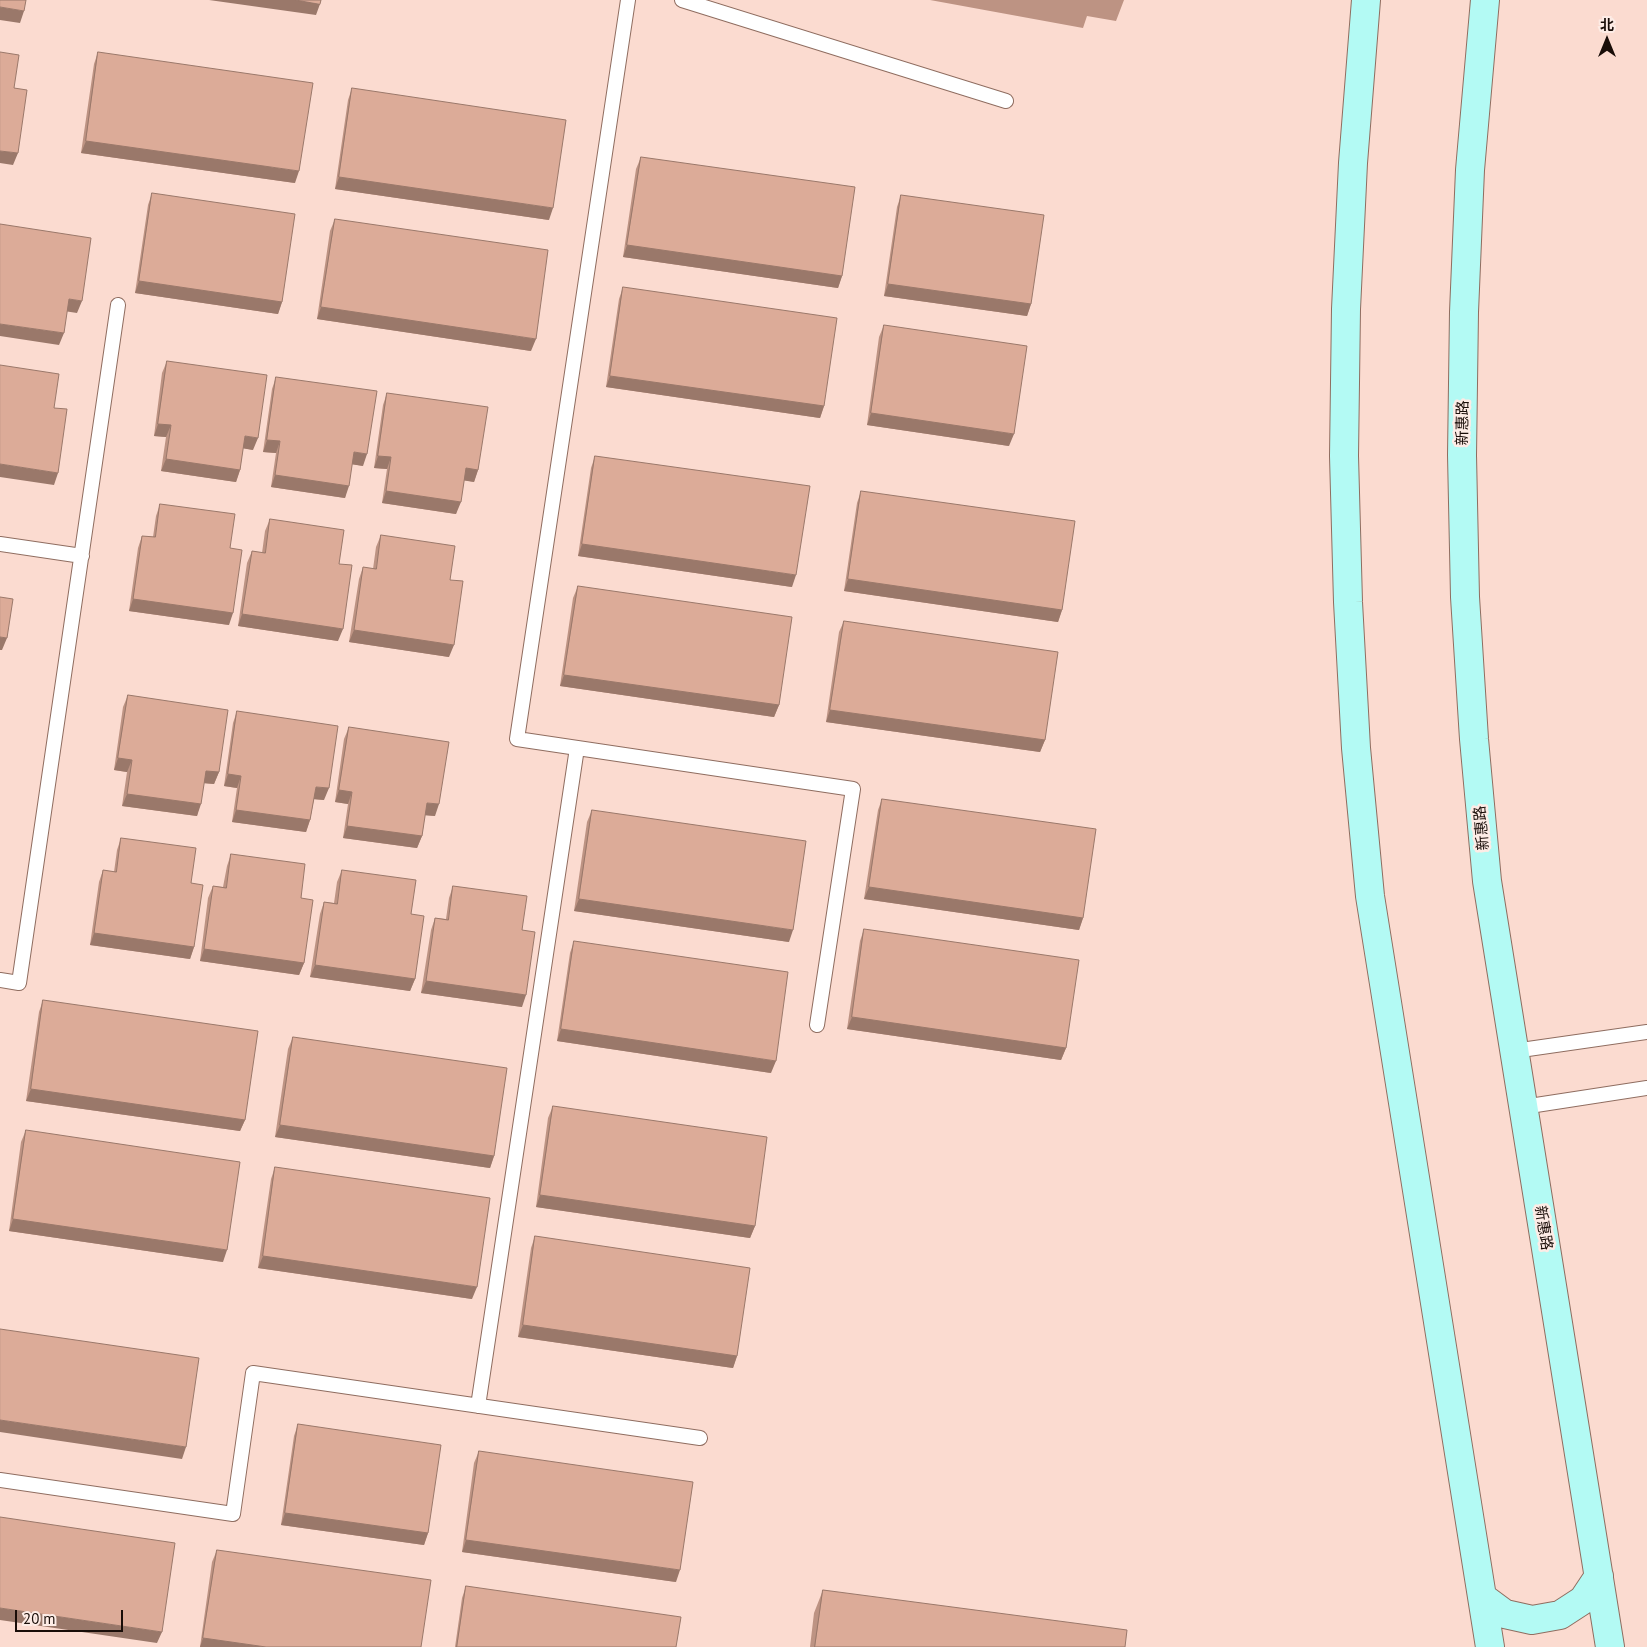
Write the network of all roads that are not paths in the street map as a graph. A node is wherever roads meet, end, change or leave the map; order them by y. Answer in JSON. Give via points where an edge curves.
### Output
{"nodes":[{"id":1,"x":628,"y":0,"type":"edge"},
{"id":2,"x":682,"y":0,"type":"edge"},
{"id":3,"x":1366,"y":0,"type":"edge"},
{"id":4,"x":1484,"y":0,"type":"edge"},
{"id":5,"x":1006,"y":101,"type":"dead end"},
{"id":6,"x":118,"y":305,"type":"dead end"},
{"id":7,"x":0,"y":544,"type":"edge"},
{"id":8,"x":82,"y":556,"type":"junction"},
{"id":9,"x":577,"y":748,"type":"junction"},
{"id":10,"x":0,"y":980,"type":"edge"},
{"id":11,"x":817,"y":1025,"type":"dead end"},
{"id":12,"x":1647,"y":1032,"type":"edge"},
{"id":13,"x":1514,"y":1051,"type":"junction"},
{"id":14,"x":1647,"y":1088,"type":"edge"},
{"id":15,"x":1523,"y":1107,"type":"junction"},
{"id":16,"x":478,"y":1406,"type":"junction"},
{"id":17,"x":700,"y":1438,"type":"dead end"},
{"id":18,"x":0,"y":1480,"type":"edge"},
{"id":19,"x":1599,"y":1576,"type":"junction"},
{"id":20,"x":1482,"y":1597,"type":"junction"},
{"id":21,"x":1490,"y":1647,"type":"edge"},
{"id":22,"x":1610,"y":1647,"type":"edge"}],
"edges":[{"from":1,"to":9,"type":"lane","via":[[517,739]]},
{"from":2,"to":5,"type":"lane"},
{"from":3,"to":20,"type":"main road","via":[[1352,163],[1344,456],[1356,748],[1370,896]]},
{"from":4,"to":13,"type":"main road","name":"新惠路","via":[[1470,170],[1464,312],[1462,454],[1466,597],[1487,881]]},
{"from":6,"to":8,"type":"lane"},
{"from":7,"to":8,"type":"lane"},
{"from":8,"to":10,"type":"lane","via":[[19,983]]},
{"from":9,"to":11,"type":"lane","via":[[853,788]]},
{"from":9,"to":16,"type":"lane"},
{"from":12,"to":13,"type":"lane"},
{"from":13,"to":15,"type":"main road","name":"新惠路"},
{"from":14,"to":15,"type":"lane"},
{"from":15,"to":19,"type":"main road","name":"新惠路"},
{"from":16,"to":17,"type":"lane"},
{"from":16,"to":18,"type":"lane","via":[[253,1373],[233,1514]]},
{"from":19,"to":20,"type":"main road","via":[[1583,1600],[1560,1615],[1532,1620],[1505,1614]]},
{"from":19,"to":22,"type":"main road","name":"新惠路"},
{"from":20,"to":21,"type":"main road"}]}
